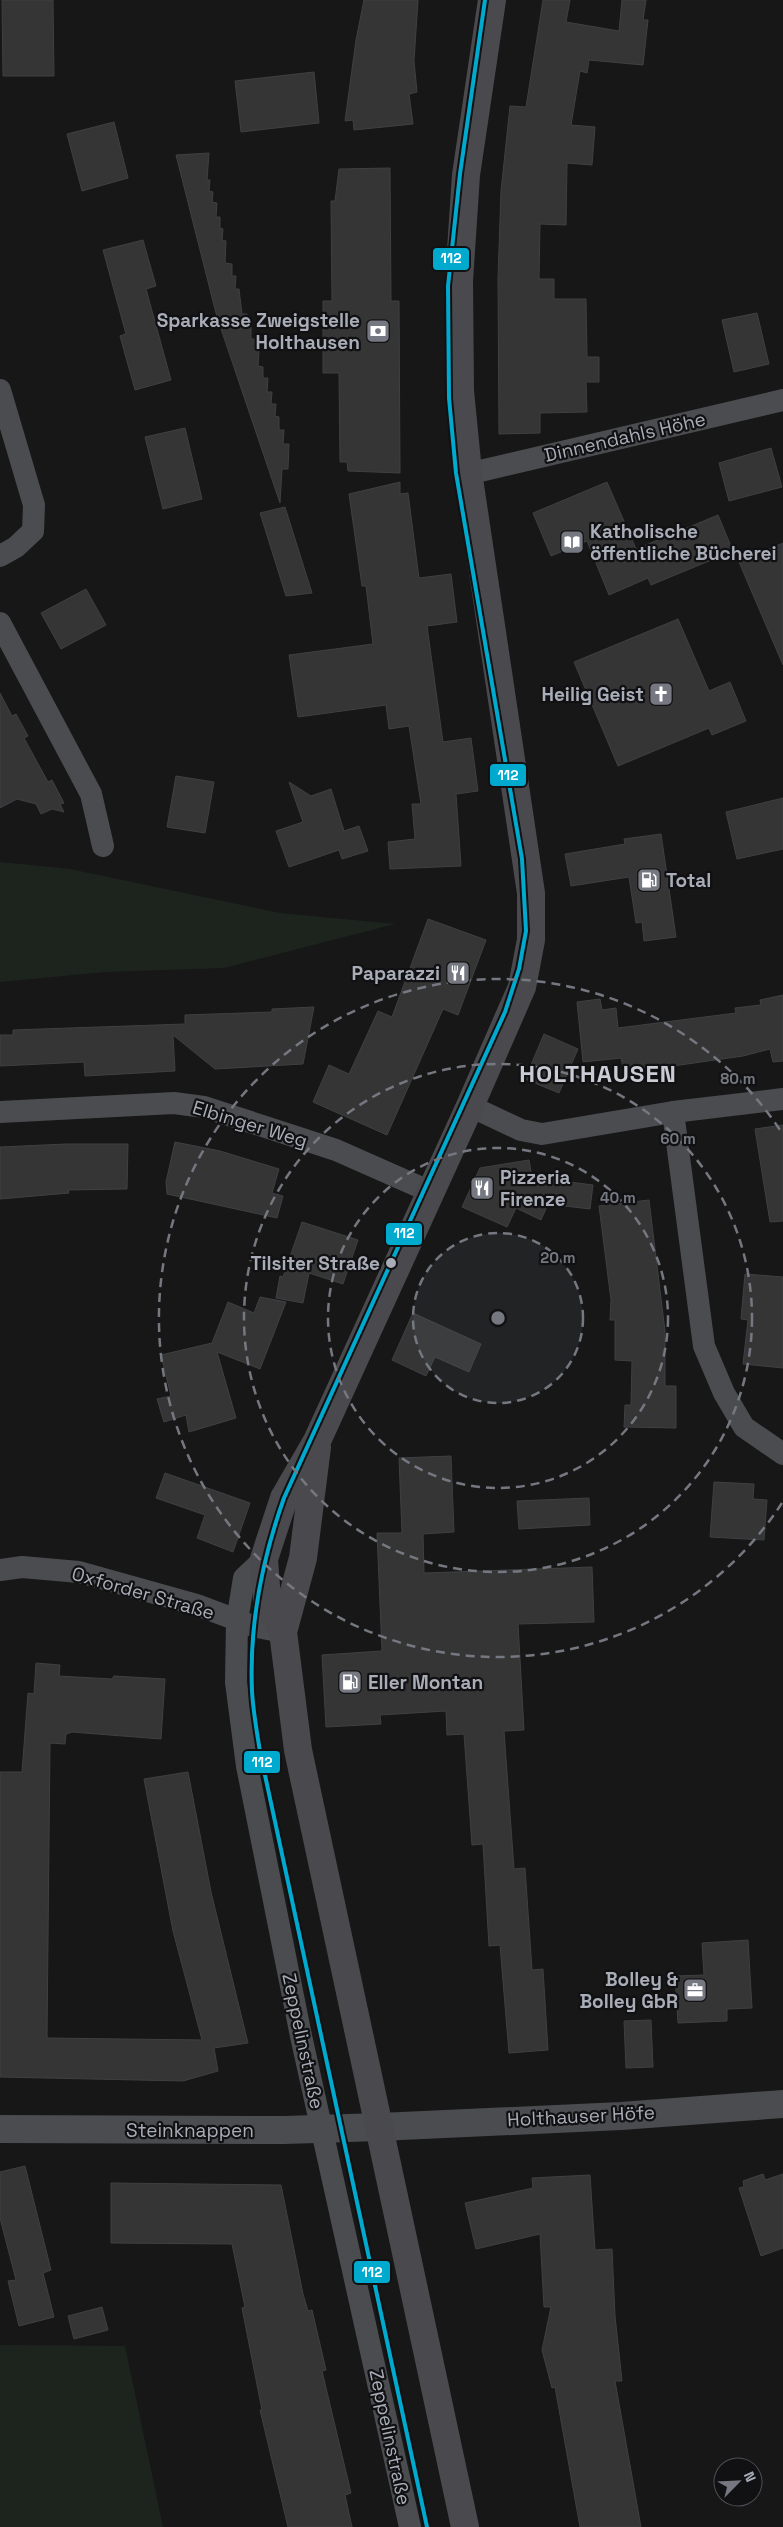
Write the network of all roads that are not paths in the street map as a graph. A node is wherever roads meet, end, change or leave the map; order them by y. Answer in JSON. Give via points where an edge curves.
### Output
{"nodes":[{"id":1,"x":492,"y":0,"type":"edge"},
{"id":2,"x":0,"y":390,"type":"edge"},
{"id":3,"x":783,"y":400,"type":"edge"},
{"id":4,"x":468,"y":472,"type":"junction"},
{"id":5,"x":0,"y":556,"type":"edge"},
{"id":6,"x":0,"y":623,"type":"edge"},
{"id":7,"x":103,"y":846,"type":"dead end"},
{"id":8,"x":783,"y":1099,"type":"edge"},
{"id":9,"x":470,"y":1106,"type":"junction"},
{"id":10,"x":0,"y":1112,"type":"edge"},
{"id":11,"x":673,"y":1112,"type":"junction"},
{"id":12,"x":431,"y":1192,"type":"junction"},
{"id":13,"x":317,"y":1440,"type":"junction"},
{"id":14,"x":783,"y":1454,"type":"edge"},
{"id":15,"x":264,"y":1559,"type":"junction"},
{"id":16,"x":0,"y":1570,"type":"edge"},
{"id":17,"x":237,"y":1621,"type":"junction"},
{"id":18,"x":283,"y":1632,"type":"junction"},
{"id":19,"x":783,"y":2104,"type":"edge"},
{"id":20,"x":380,"y":2127,"type":"junction"},
{"id":21,"x":0,"y":2129,"type":"edge"},
{"id":22,"x":322,"y":2129,"type":"junction"},
{"id":23,"x":410,"y":2527,"type":"edge"},
{"id":24,"x":465,"y":2527,"type":"edge"}],
"edges":[{"from":1,"to":4,"type":"main road","name":"Zeppelinstraße","via":[[466,175],[459,281],[460,391]]},
{"from":2,"to":5,"type":"street","via":[[34,505],[33,532]]},
{"from":3,"to":4,"type":"street","name":"Dinnendahls Höhe"},
{"from":4,"to":9,"type":"main road","name":"Zeppelinstraße","via":[[531,894],[530,940],[522,987]]},
{"from":6,"to":7,"type":"street","via":[[91,794]]},
{"from":8,"to":11,"type":"street"},
{"from":9,"to":11,"type":"street","via":[[521,1130],[542,1134]]},
{"from":9,"to":12,"type":"main road","name":"Zeppelinstraße"},
{"from":10,"to":12,"type":"street","name":"Elbinger Weg","via":[[174,1103],[204,1107],[336,1150]]},
{"from":11,"to":14,"type":"street","via":[[704,1346],[724,1393],[744,1427]]},
{"from":12,"to":13,"type":"main road","name":"Zeppelinstraße"},
{"from":13,"to":15,"type":"main road","name":"Zeppelinstraße","via":[[284,1498]]},
{"from":13,"to":18,"type":"main road","name":"Zeppelinstraße","via":[[303,1558]]},
{"from":15,"to":17,"type":"street","name":"Zeppelinstraße","via":[[244,1578]]},
{"from":15,"to":18,"type":"main road","name":"Zeppelinstraße","via":[[268,1600]]},
{"from":16,"to":17,"type":"street","name":"Oxforder Straße","via":[[22,1567],[79,1572],[197,1605]]},
{"from":17,"to":18,"type":"street","name":"Oxforder Straße"},
{"from":17,"to":22,"type":"street","name":"Zeppelinstraße","via":[[236,1682],[247,1766]]},
{"from":18,"to":20,"type":"main road","name":"Zeppelinstraße","via":[[298,1750]]},
{"from":19,"to":20,"type":"street","name":"Holthauser Höfe","via":[[621,2116]]},
{"from":20,"to":22,"type":"street","name":"Steinknappen"},
{"from":20,"to":24,"type":"main road","name":"Zeppelinstraße"},
{"from":21,"to":22,"type":"street","name":"Steinknappen"},
{"from":22,"to":23,"type":"street","name":"Zeppelinstraße"}]}
